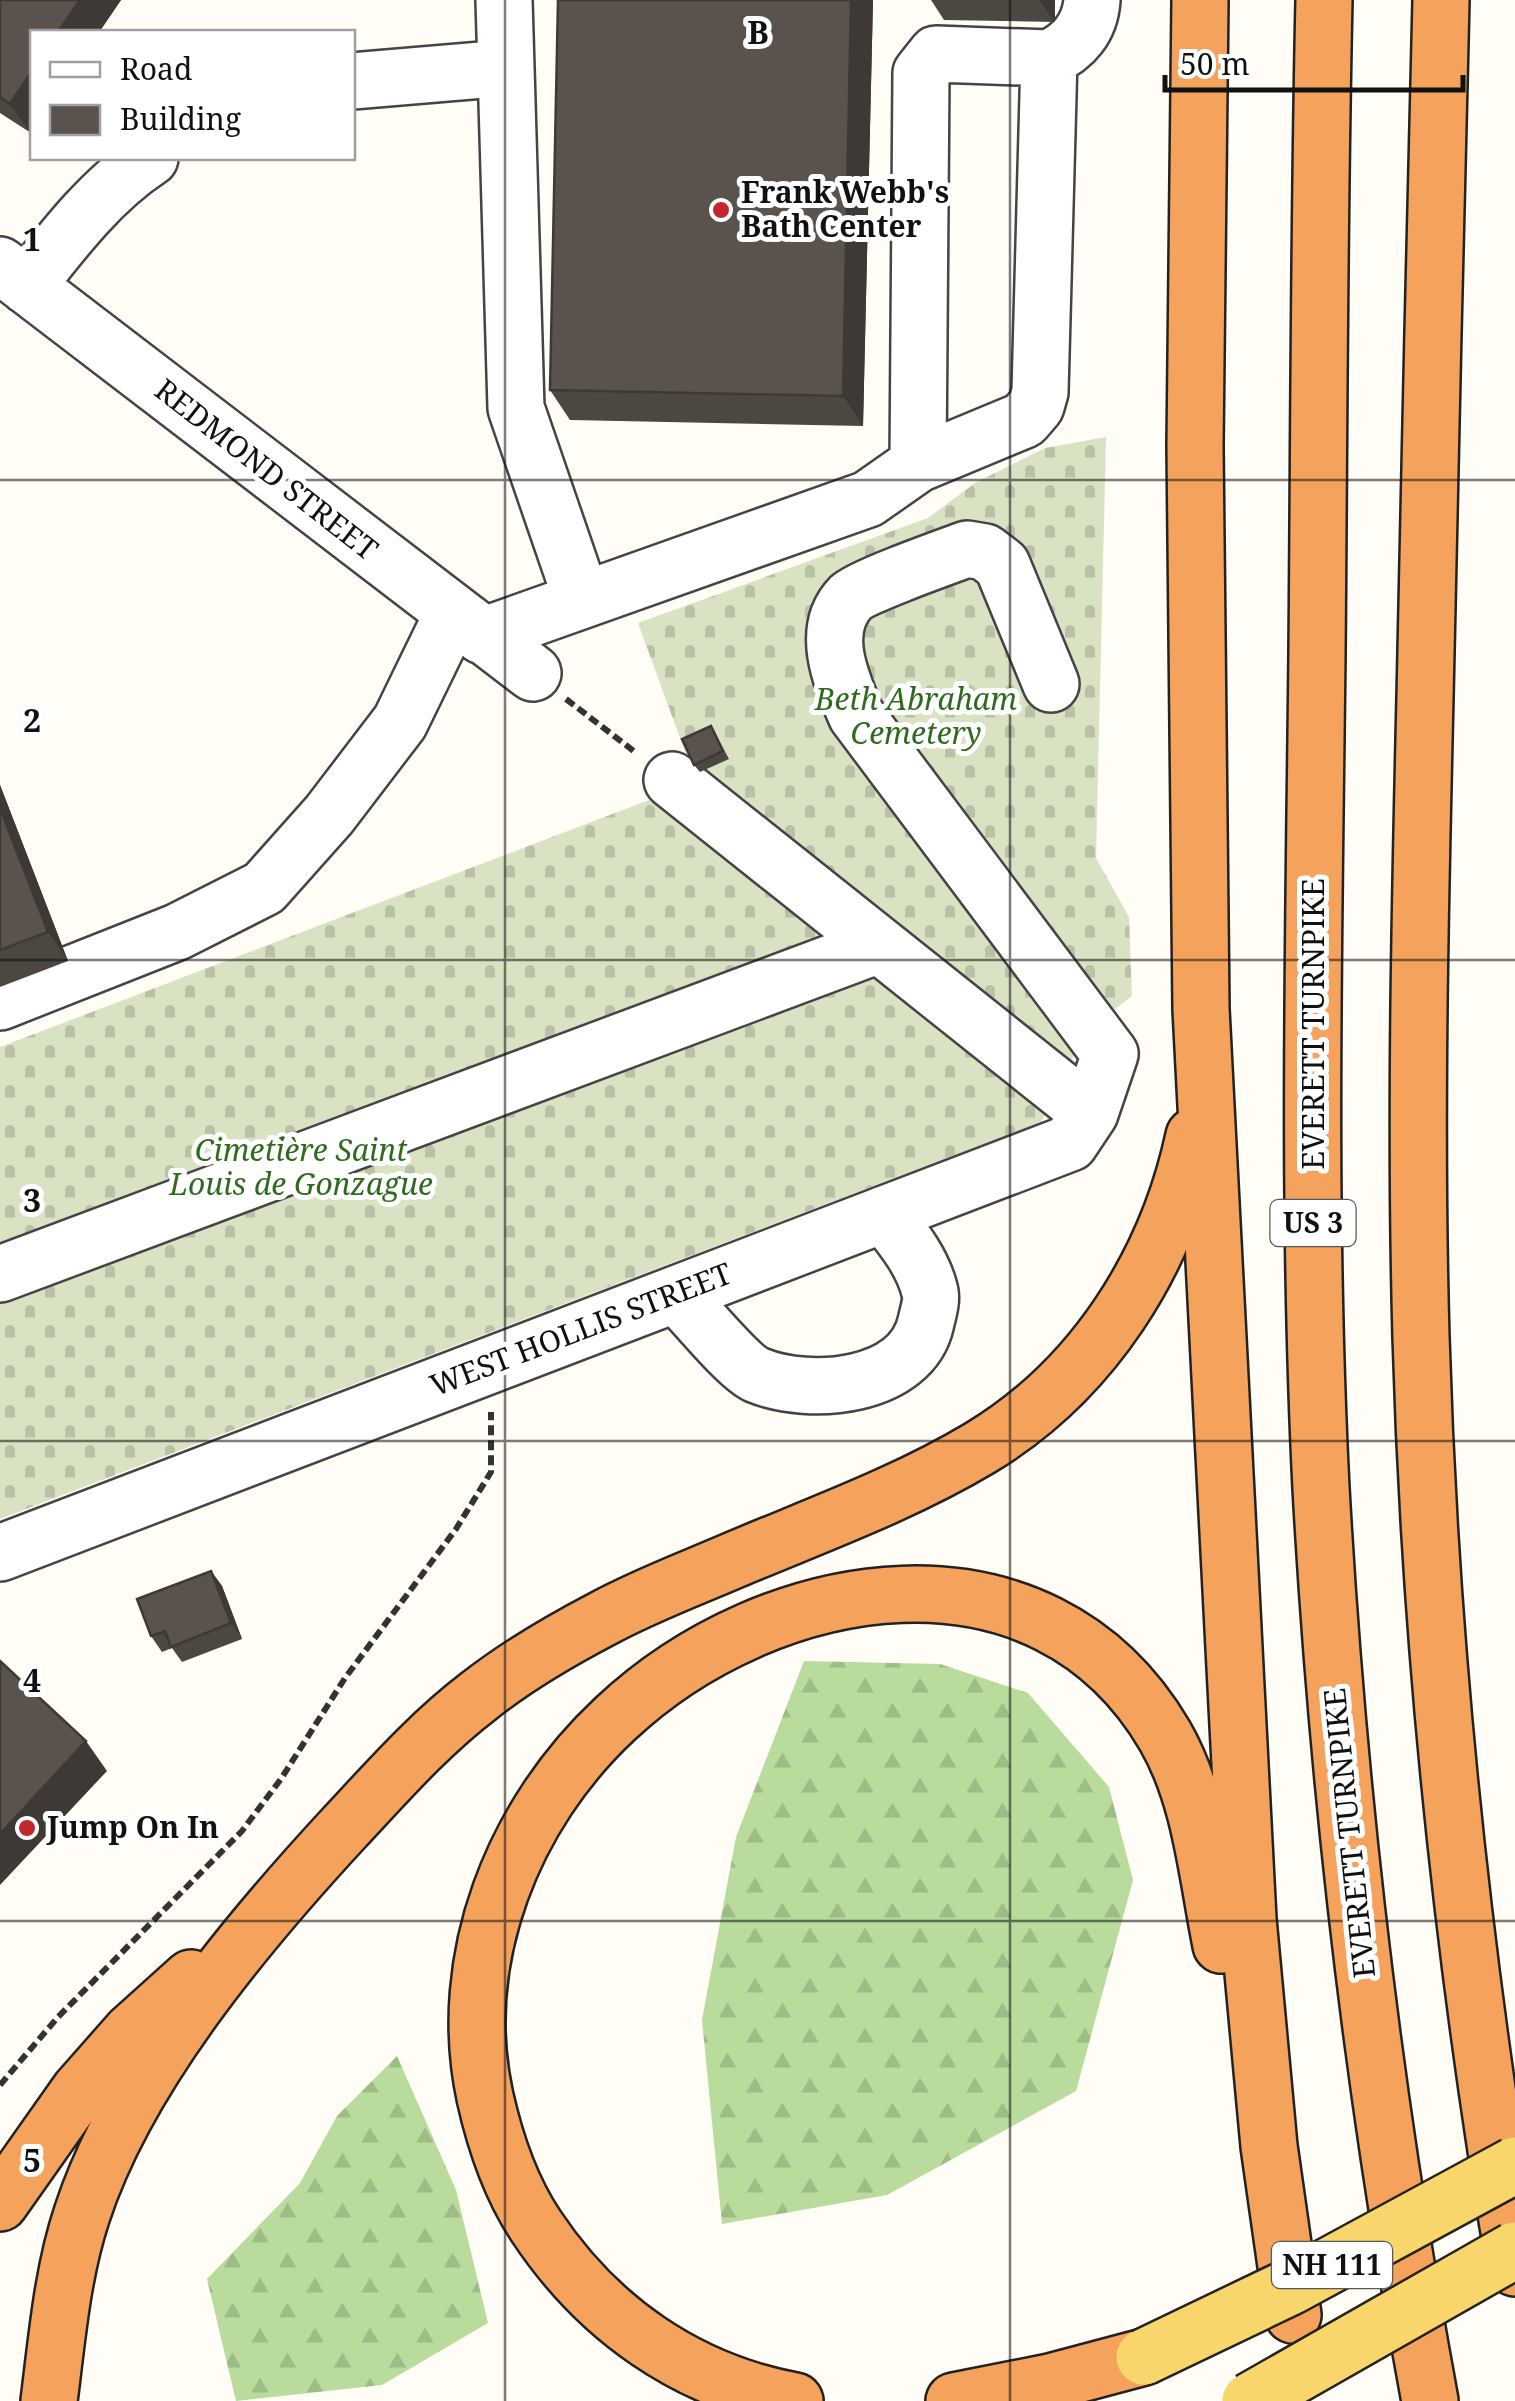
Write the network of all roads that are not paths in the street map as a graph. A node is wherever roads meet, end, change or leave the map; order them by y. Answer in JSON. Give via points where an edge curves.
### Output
{"nodes":[{"id":1,"x":504,"y":0,"type":"edge"},
{"id":2,"x":1092,"y":0,"type":"edge"},
{"id":3,"x":1200,"y":0,"type":"edge"},
{"id":4,"x":1324,"y":0,"type":"edge"},
{"id":5,"x":1440,"y":0,"type":"edge"},
{"id":6,"x":1050,"y":58,"type":"junction"},
{"id":7,"x":506,"y":68,"type":"junction"},
{"id":8,"x":355,"y":81,"type":"edge"},
{"id":9,"x":147,"y":160,"type":"edge"},
{"id":10,"x":13,"y":276,"type":"edge"},
{"id":11,"x":918,"y":464,"type":"junction"},
{"id":12,"x":582,"y":600,"type":"junction"},
{"id":13,"x":468,"y":624,"type":"junction"},
{"id":14,"x":533,"y":674,"type":"road end"},
{"id":15,"x":1052,"y":684,"type":"dead end"},
{"id":16,"x":672,"y":780,"type":"road end"},
{"id":17,"x":879,"y":945,"type":"junction"},
{"id":18,"x":0,"y":1002,"type":"edge"},
{"id":19,"x":1201,"y":1008,"type":"junction"},
{"id":20,"x":1090,"y":1113,"type":"junction"},
{"id":21,"x":884,"y":1214,"type":"junction"},
{"id":22,"x":0,"y":1274,"type":"edge"},
{"id":23,"x":676,"y":1294,"type":"junction"},
{"id":24,"x":0,"y":1553,"type":"edge"},
{"id":25,"x":278,"y":1899,"type":"junction"},
{"id":26,"x":1515,"y":2164,"type":"edge"},
{"id":27,"x":0,"y":2202,"type":"edge"},
{"id":28,"x":1515,"y":2250,"type":"edge"},
{"id":29,"x":1515,"y":2268,"type":"edge"},
{"id":30,"x":1293,"y":2315,"type":"junction"},
{"id":31,"x":1144,"y":2357,"type":"joint"},
{"id":32,"x":49,"y":2401,"type":"edge"},
{"id":33,"x":795,"y":2401,"type":"edge"},
{"id":34,"x":954,"y":2401,"type":"edge"},
{"id":35,"x":1250,"y":2401,"type":"edge"},
{"id":36,"x":1308,"y":2401,"type":"edge"},
{"id":37,"x":1430,"y":2401,"type":"edge"}],
"edges":[{"from":1,"to":7,"type":"street"},
{"from":2,"to":6,"type":"street","via":[[1080,35]]},
{"from":3,"to":19,"type":"highway","via":[[1194,446]]},
{"from":4,"to":37,"type":"highway","name":"EVERETT TURNPIKE","number":"US 3","via":[[1313,1197],[1321,1485],[1357,1920]]},
{"from":5,"to":29,"type":"highway","via":[[1419,959],[1421,1340],[1449,1776]]},
{"from":6,"to":11,"type":"street","via":[[1036,406],[1024,420]]},
{"from":6,"to":11,"type":"street","via":[[936,54],[921,74]]},
{"from":7,"to":8,"type":"street"},
{"from":7,"to":12,"type":"street","via":[[516,408]]},
{"from":9,"to":10,"type":"street"},
{"from":10,"to":13,"type":"street","name":"REDMOND STREET"},
{"from":11,"to":12,"type":"street","via":[[868,499]]},
{"from":12,"to":13,"type":"street"},
{"from":13,"to":14,"type":"street","name":"REDMOND STREET"},
{"from":13,"to":18,"type":"street","via":[[329,816],[264,888],[177,932]]},
{"from":15,"to":20,"type":"street","name":"WEST HOLLIS STREET","via":[[1002,564],[986,552],[967,549],[852,595],[839,618],[836,670],[856,715],[1110,1054]]},
{"from":16,"to":17,"type":"street"},
{"from":17,"to":20,"type":"street"},
{"from":17,"to":22,"type":"street"},
{"from":19,"to":25,"type":"highway","via":[[1198,1102],[1176,1201],[1116,1319],[1058,1388],[943,1469],[642,1599],[508,1675],[402,1766]]},
{"from":19,"to":30,"type":"highway","via":[[1248,1919]]},
{"from":20,"to":21,"type":"street","name":"WEST HOLLIS STREET","via":[[1070,1142]]},
{"from":21,"to":23,"type":"street","name":"WEST HOLLIS STREET"},
{"from":21,"to":23,"type":"street","via":[[917,1257],[932,1296],[922,1342],[887,1370],[845,1386],[799,1387],[754,1374]]},
{"from":23,"to":24,"type":"street","name":"WEST HOLLIS STREET"},
{"from":25,"to":27,"type":"highway","via":[[131,2032],[60,2114]]},
{"from":25,"to":32,"type":"highway","via":[[187,2020],[103,2162],[68,2266]]},
{"from":26,"to":31,"type":"main road","number":"NH 111","bridge":true,"via":[[1290,2287]]},
{"from":28,"to":35,"type":"main road","number":"NH 111","bridge":true},
{"from":30,"to":33,"type":"highway","via":[[1194,1811],[1165,1736],[1098,1656],[1023,1612],[946,1594],[850,1600],[754,1627],[702,1654],[595,1739],[541,1810],[508,1872],[488,1932],[477,2012],[479,2065],[498,2146],[518,2195],[564,2264],[605,2308],[672,2358],[724,2382]]},
{"from":30,"to":36,"type":"highway"},
{"from":31,"to":34,"type":"highway"}]}
